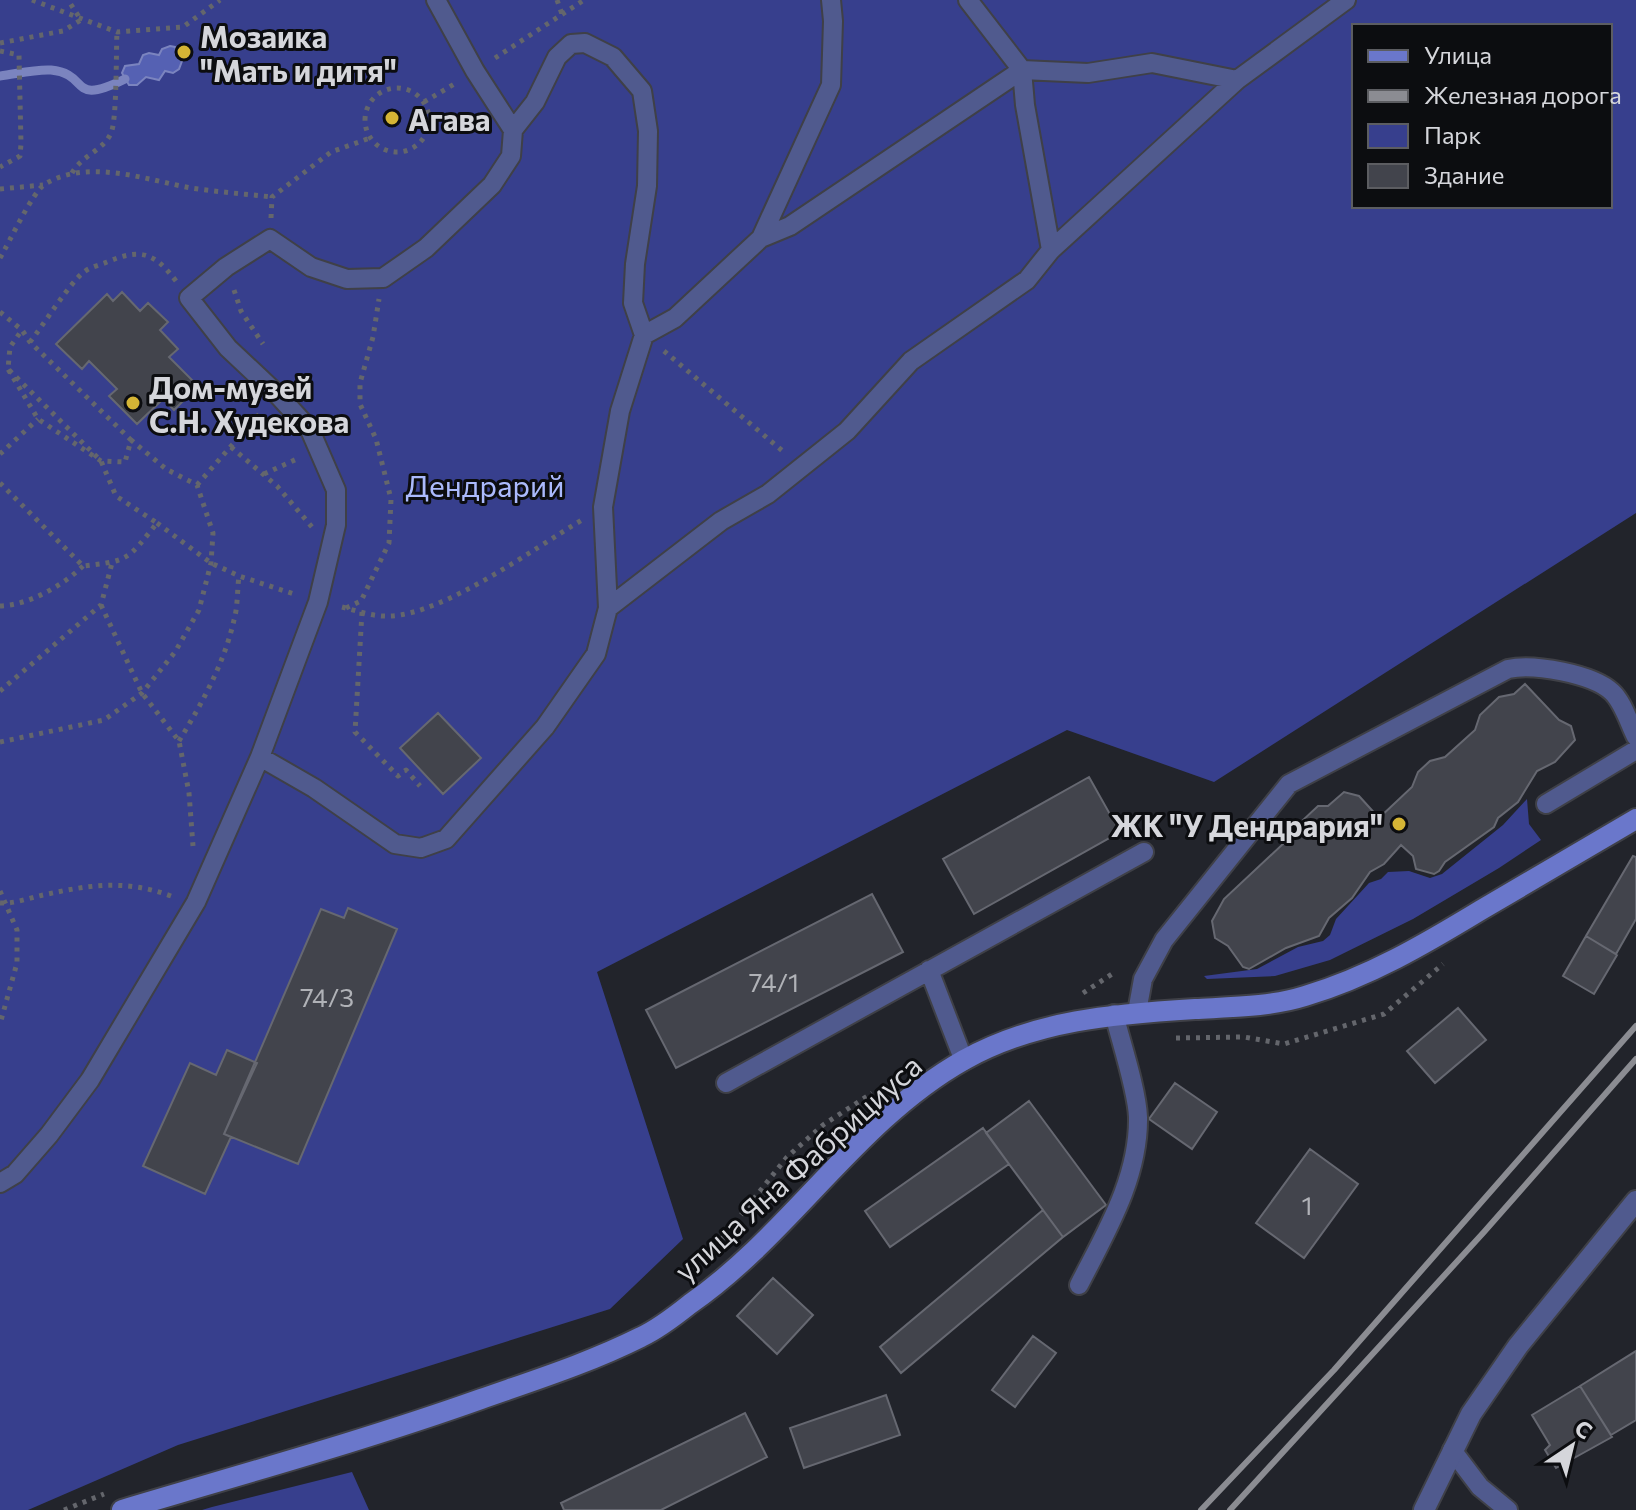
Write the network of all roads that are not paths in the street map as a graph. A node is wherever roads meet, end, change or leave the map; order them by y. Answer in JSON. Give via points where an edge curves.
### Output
{"nodes":[{"id":1,"x":436,"y":0,"type":"edge"},
{"id":2,"x":831,"y":0,"type":"edge"},
{"id":3,"x":968,"y":0,"type":"edge"},
{"id":4,"x":1346,"y":0,"type":"edge"},
{"id":5,"x":1022,"y":70,"type":"junction"},
{"id":6,"x":1237,"y":80,"type":"junction"},
{"id":7,"x":513,"y":130,"type":"junction"},
{"id":8,"x":761,"y":238,"type":"junction"},
{"id":9,"x":1051,"y":250,"type":"junction"},
{"id":10,"x":644,"y":335,"type":"junction"},
{"id":11,"x":608,"y":608,"type":"junction"},
{"id":12,"x":1636,"y":737,"type":"edge"},
{"id":13,"x":1636,"y":750,"type":"edge"},
{"id":14,"x":260,"y":757,"type":"junction"},
{"id":15,"x":1546,"y":804,"type":"dead end"},
{"id":16,"x":1636,"y":819,"type":"edge"},
{"id":17,"x":1144,"y":852,"type":"dead end"},
{"id":18,"x":929,"y":970,"type":"junction"},
{"id":19,"x":1137,"y":1012,"type":"junction"},
{"id":20,"x":1114,"y":1014,"type":"junction"},
{"id":21,"x":964,"y":1061,"type":"junction"},
{"id":22,"x":726,"y":1083,"type":"dead end"},
{"id":23,"x":0,"y":1183,"type":"edge"},
{"id":24,"x":1636,"y":1201,"type":"edge"},
{"id":25,"x":1079,"y":1285,"type":"dead end"},
{"id":26,"x":1452,"y":1450,"type":"junction"},
{"id":27,"x":122,"y":1510,"type":"edge"},
{"id":28,"x":1424,"y":1510,"type":"edge"},
{"id":29,"x":1508,"y":1510,"type":"edge"}],
"edges":[{"from":1,"to":7,"type":"lane"},
{"from":2,"to":8,"type":"lane","via":[[831,85]]},
{"from":3,"to":5,"type":"lane"},
{"from":4,"to":6,"type":"lane"},
{"from":5,"to":6,"type":"lane","via":[[1088,73],[1152,63]]},
{"from":5,"to":8,"type":"lane","via":[[790,226]]},
{"from":5,"to":9,"type":"lane"},
{"from":6,"to":9,"type":"lane"},
{"from":7,"to":10,"type":"lane","via":[[535,102],[557,57],[571,44],[585,43],[613,57],[642,91],[647,186],[633,303]]},
{"from":7,"to":14,"type":"lane","via":[[511,156],[492,185],[426,248],[383,278],[347,279],[311,267],[270,239],[189,298],[228,348],[310,430],[336,490],[336,525],[318,602]]},
{"from":8,"to":10,"type":"lane","via":[[675,318]]},
{"from":9,"to":11,"type":"lane","via":[[1027,280],[911,361],[847,431]]},
{"from":10,"to":11,"type":"lane","via":[[620,411],[603,507]]},
{"from":11,"to":14,"type":"lane","via":[[596,654],[554,715],[446,839],[421,848],[395,844]]},
{"from":12,"to":19,"type":"lane","via":[[1614,693],[1594,680],[1522,665],[1289,784],[1164,940],[1143,979]]},
{"from":13,"to":15,"type":"lane"},
{"from":14,"to":23,"type":"lane","via":[[196,902],[90,1080],[15,1174]]},
{"from":16,"to":19,"type":"main road","name":"улица Яна Фабрициуса","via":[[1360,977],[1301,998]]},
{"from":17,"to":18,"type":"lane"},
{"from":18,"to":21,"type":"lane"},
{"from":18,"to":22,"type":"lane"},
{"from":19,"to":20,"type":"main road","name":"улица Яна Фабрициуса"},
{"from":20,"to":21,"type":"main road","name":"улица Яна Фабрициуса","via":[[1055,1024]]},
{"from":20,"to":25,"type":"lane","via":[[1138,1114],[1136,1150],[1124,1194]]},
{"from":21,"to":27,"type":"main road","name":"улица Яна Фабрициуса","via":[[875,1129],[696,1301],[645,1336],[409,1425]]},
{"from":24,"to":26,"type":"street","via":[[1518,1346]]},
{"from":26,"to":28,"type":"street"},
{"from":26,"to":29,"type":"lane","via":[[1480,1487]]}]}
